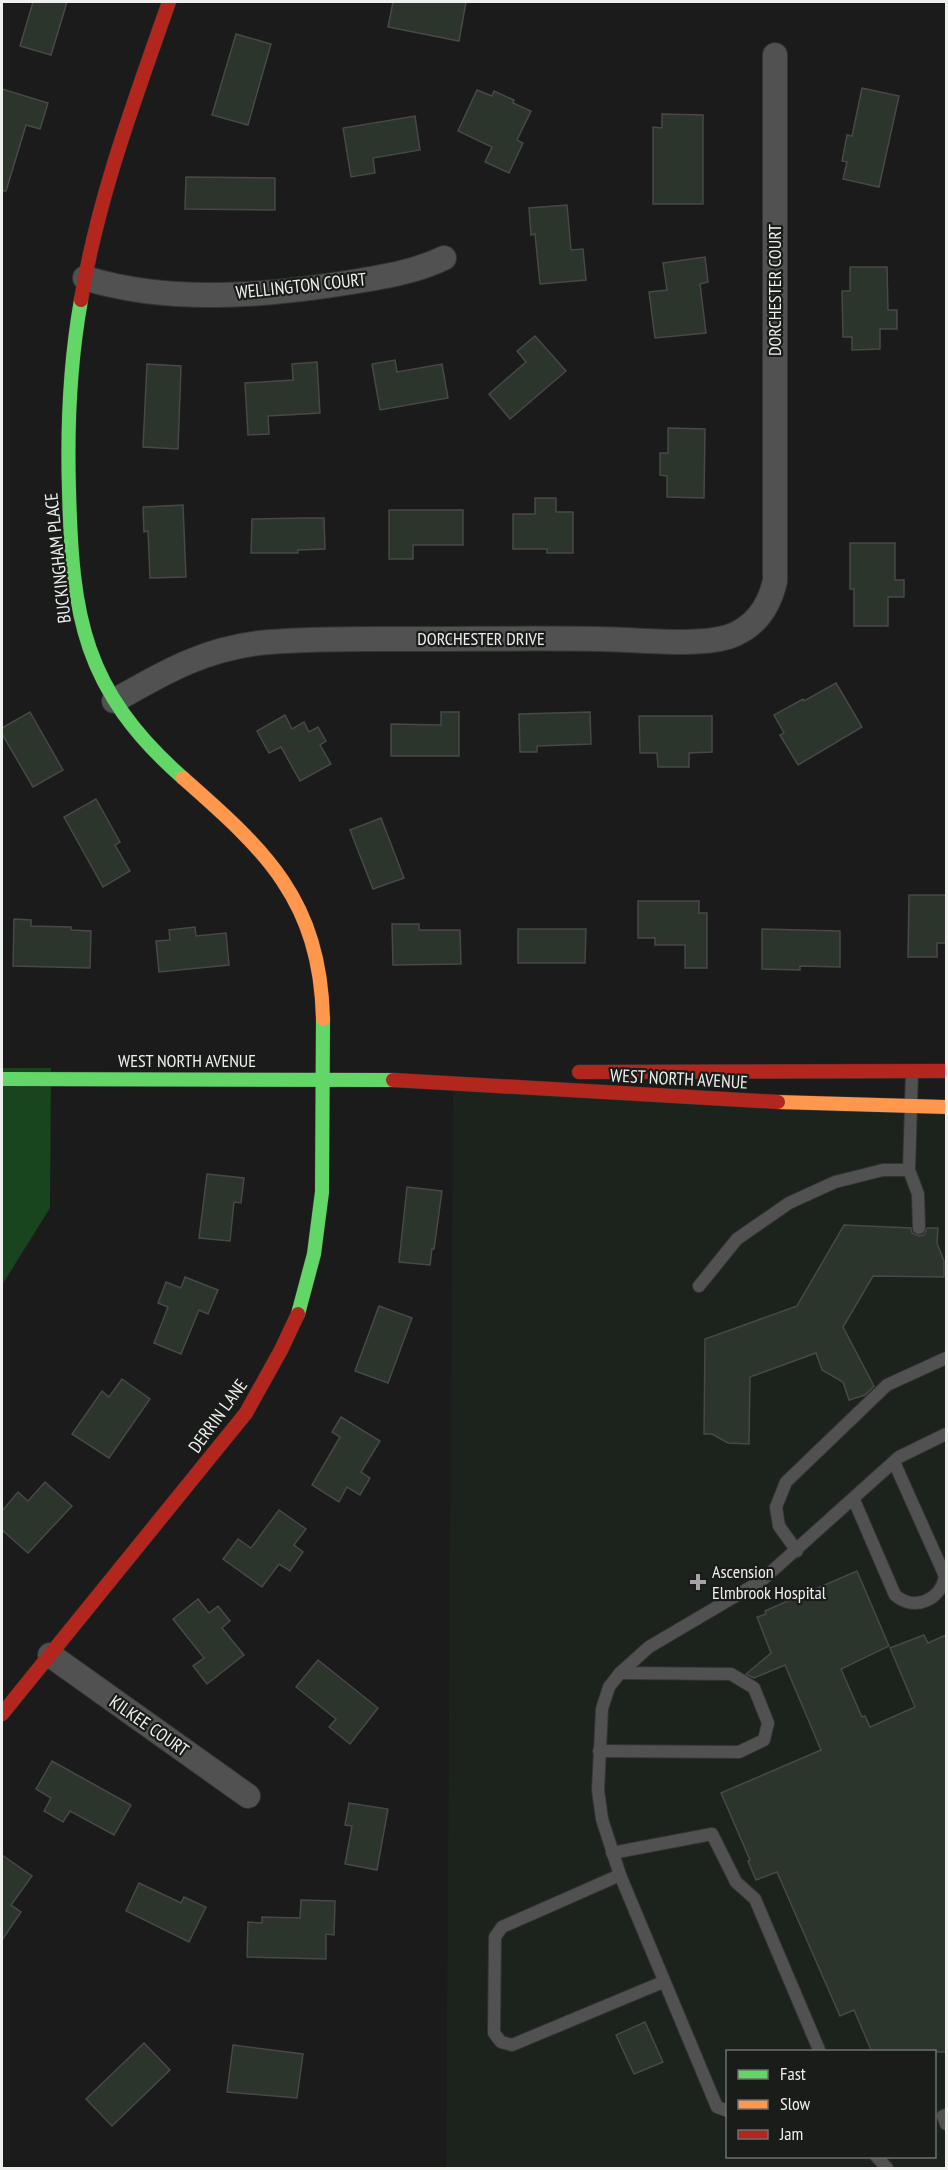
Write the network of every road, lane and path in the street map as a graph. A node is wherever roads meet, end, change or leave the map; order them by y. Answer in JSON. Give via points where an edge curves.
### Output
{"nodes":[{"id":1,"x":169,"y":2,"type":"edge"},
{"id":2,"x":775,"y":55,"type":"dead end"},
{"id":3,"x":444,"y":258,"type":"dead end"},
{"id":4,"x":85,"y":278,"type":"junction"},
{"id":5,"x":776,"y":525,"type":"joint"},
{"id":6,"x":114,"y":701,"type":"junction"},
{"id":7,"x":912,"y":1071,"type":"junction"},
{"id":8,"x":946,"y":1071,"type":"edge"},
{"id":9,"x":567,"y":1073,"type":"dead end"},
{"id":10,"x":534,"y":1074,"type":"dead end"},
{"id":11,"x":322,"y":1078,"type":"junction"},
{"id":12,"x":2,"y":1079,"type":"edge"},
{"id":13,"x":409,"y":1080,"type":"junction"},
{"id":14,"x":912,"y":1106,"type":"junction"},
{"id":15,"x":946,"y":1107,"type":"edge"},
{"id":16,"x":909,"y":1170,"type":"junction"},
{"id":17,"x":919,"y":1228,"type":"dead end"},
{"id":18,"x":699,"y":1286,"type":"dead end"},
{"id":19,"x":946,"y":1358,"type":"edge"},
{"id":20,"x":946,"y":1434,"type":"edge"},
{"id":21,"x":894,"y":1462,"type":"junction"},
{"id":22,"x":854,"y":1500,"type":"junction"},
{"id":23,"x":797,"y":1551,"type":"junction"},
{"id":24,"x":50,"y":1655,"type":"junction"},
{"id":25,"x":620,"y":1673,"type":"junction"},
{"id":26,"x":2,"y":1714,"type":"edge"},
{"id":27,"x":599,"y":1751,"type":"junction"},
{"id":28,"x":248,"y":1796,"type":"dead end"},
{"id":29,"x":612,"y":1853,"type":"junction"},
{"id":30,"x":620,"y":1875,"type":"junction"},
{"id":31,"x":663,"y":1982,"type":"junction"},
{"id":32,"x":819,"y":2050,"type":"edge"},
{"id":33,"x":724,"y":2107,"type":"edge"},
{"id":34,"x":946,"y":2115,"type":"edge"},
{"id":35,"x":946,"y":2124,"type":"edge"}],
"edges":[{"from":1,"to":4,"type":"street","name":"BUCKINGHAM PLACE","via":[[103,200]]},
{"from":2,"to":5,"type":"street","name":"DORCHESTER COURT"},
{"from":3,"to":4,"type":"street","name":"WELLINGTON COURT","via":[[383,277],[272,293],[154,291]]},
{"from":4,"to":6,"type":"street","name":"BUCKINGHAM PLACE","via":[[69,407],[70,533],[82,628]]},
{"from":5,"to":6,"type":"street","name":"DORCHESTER DRIVE","via":[[771,601],[745,628],[728,637],[687,641],[269,642],[204,655],[170,669]]},
{"from":6,"to":11,"type":"street","name":"BUCKINGHAM PLACE","via":[[145,742],[237,825],[273,866],[302,916],[313,946],[323,996]]},
{"from":7,"to":8,"type":"street","name":"WEST NORTH AVENUE"},
{"from":7,"to":9,"type":"street","name":"WEST NORTH AVENUE"},
{"from":7,"to":14,"type":"lane"},
{"from":10,"to":13,"type":"street","name":"WEST NORTH AVENUE"},
{"from":11,"to":12,"type":"street","name":"WEST NORTH AVENUE"},
{"from":11,"to":13,"type":"street","name":"WEST NORTH AVENUE"},
{"from":11,"to":24,"type":"street","name":"DERRIN LANE","via":[[324,1157],[318,1238],[300,1309],[275,1363],[246,1413]]},
{"from":13,"to":14,"type":"street","name":"WEST NORTH AVENUE","via":[[627,1095]]},
{"from":14,"to":15,"type":"street","name":"WEST NORTH AVENUE"},
{"from":14,"to":16,"type":"lane"},
{"from":16,"to":17,"type":"lane","via":[[918,1194]]},
{"from":16,"to":18,"type":"lane","via":[[883,1170],[835,1182],[789,1203],[737,1239]]},
{"from":19,"to":23,"type":"lane","via":[[887,1385],[786,1482],[776,1507],[779,1526]]},
{"from":20,"to":21,"type":"lane"},
{"from":21,"to":22,"type":"lane"},
{"from":21,"to":22,"type":"lane","via":[[945,1576],[944,1587],[938,1594],[909,1604],[895,1595]]},
{"from":22,"to":23,"type":"lane"},
{"from":23,"to":25,"type":"lane","via":[[761,1581],[649,1647]]},
{"from":24,"to":26,"type":"street","name":"DERRIN LANE"},
{"from":24,"to":28,"type":"street","name":"KILKEE COURT"},
{"from":25,"to":27,"type":"lane","via":[[609,1687],[602,1709]]},
{"from":25,"to":27,"type":"lane","via":[[731,1674],[754,1688],[768,1723],[764,1740],[739,1752]]},
{"from":27,"to":29,"type":"lane","via":[[598,1790]]},
{"from":29,"to":30,"type":"lane"},
{"from":29,"to":32,"type":"lane","via":[[712,1834],[736,1882],[755,1899]]},
{"from":30,"to":31,"type":"lane"},
{"from":30,"to":31,"type":"lane","via":[[502,1927],[495,1937],[494,2033],[501,2042],[512,2045]]},
{"from":31,"to":33,"type":"lane"},
{"from":34,"to":35,"type":"lane"}]}
